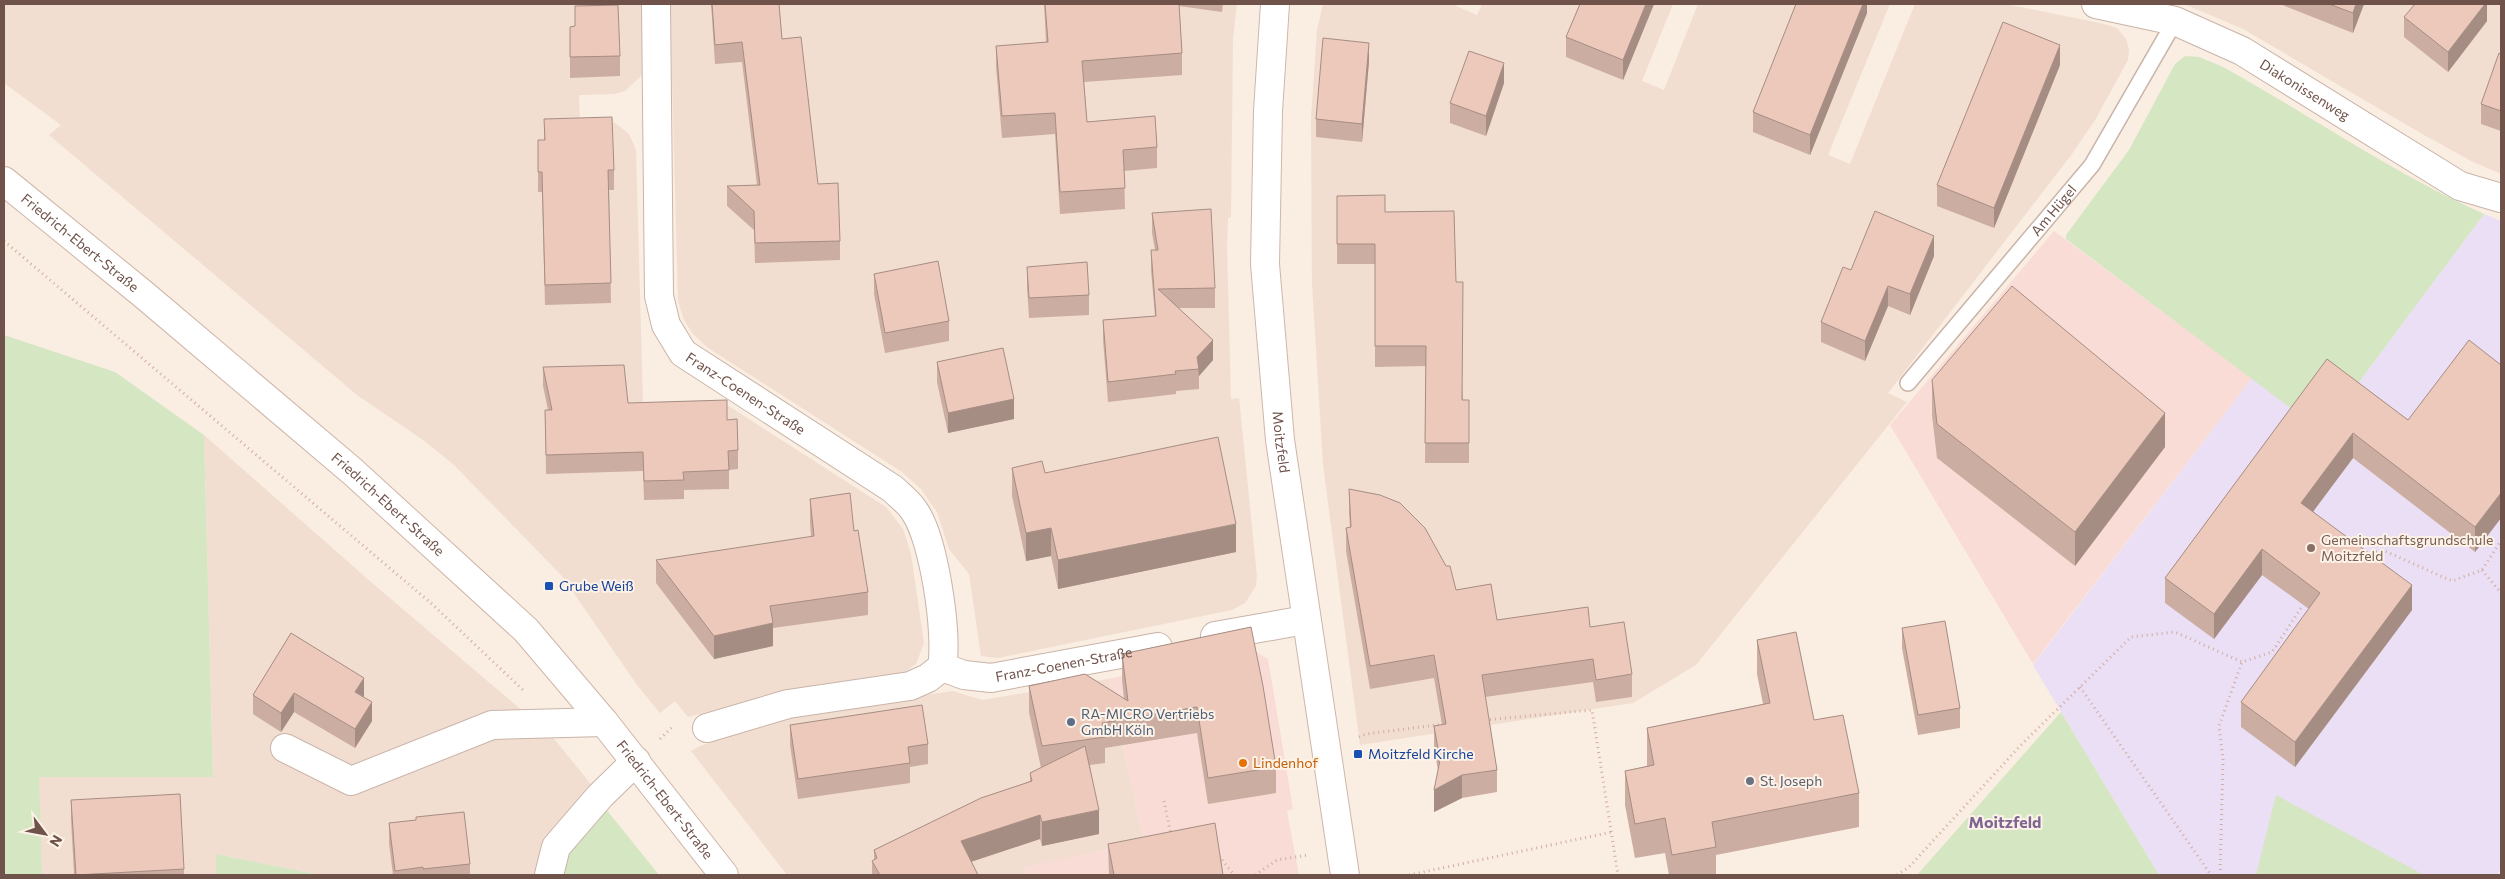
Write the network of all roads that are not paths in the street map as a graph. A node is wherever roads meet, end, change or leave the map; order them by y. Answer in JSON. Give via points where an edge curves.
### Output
{"nodes":[{"id":1,"x":656,"y":4,"type":"edge"},
{"id":2,"x":1275,"y":4,"type":"edge"},
{"id":3,"x":2096,"y":4,"type":"edge"},
{"id":4,"x":2175,"y":21,"type":"junction"},
{"id":5,"x":4,"y":181,"type":"edge"},
{"id":6,"x":2501,"y":198,"type":"edge"},
{"id":7,"x":1908,"y":383,"type":"dead end"},
{"id":8,"x":1305,"y":620,"type":"junction"},
{"id":9,"x":942,"y":667,"type":"junction"},
{"id":10,"x":604,"y":722,"type":"junction"},
{"id":11,"x":707,"y":728,"type":"road end"},
{"id":12,"x":285,"y":748,"type":"dead end"},
{"id":13,"x":636,"y":761,"type":"junction"},
{"id":14,"x":1343,"y":862,"type":"edge"},
{"id":15,"x":549,"y":875,"type":"edge"},
{"id":16,"x":724,"y":875,"type":"edge"}],
"edges":[{"from":1,"to":9,"type":"street","name":"Franz-Coenen-Straße","via":[[659,296],[666,325],[683,353],[893,489],[914,510],[932,554],[943,635]]},
{"from":2,"to":8,"type":"street","name":"Moitzfeld","via":[[1268,111],[1265,264],[1280,440]]},
{"from":3,"to":4,"type":"street","name":"Diakonissenweg"},
{"from":4,"to":6,"type":"street","name":"Diakonissenweg","via":[[2242,51],[2460,186]]},
{"from":4,"to":7,"type":"lane","name":"Am Hügel","via":[[2092,165]]},
{"from":5,"to":10,"type":"street","name":"Friedrich-Ebert-Straße","via":[[352,470],[526,630]]},
{"from":8,"to":9,"type":"street","name":"Franz-Coenen-Straße","via":[[991,678],[964,675]]},
{"from":8,"to":14,"type":"street","name":"Moitzfeld"},
{"from":9,"to":11,"type":"street","via":[[910,686],[788,704]]},
{"from":10,"to":12,"type":"street","via":[[492,725],[351,781]]},
{"from":10,"to":13,"type":"street","name":"Friedrich-Ebert-Straße"},
{"from":13,"to":15,"type":"street","via":[[600,796],[556,847]]},
{"from":13,"to":16,"type":"street","name":"Friedrich-Ebert-Straße"}]}
